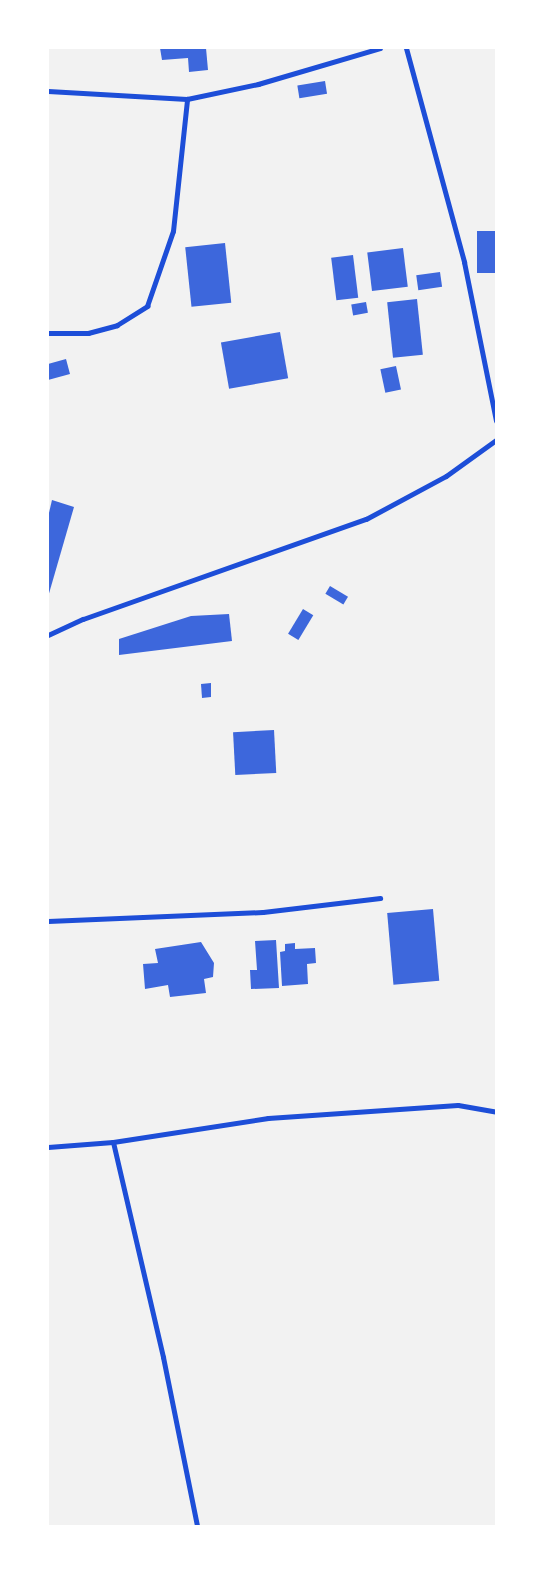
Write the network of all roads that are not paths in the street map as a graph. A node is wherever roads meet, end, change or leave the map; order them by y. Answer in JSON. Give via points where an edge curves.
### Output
{"nodes":[{"id":1,"x":380,"y":48,"type":"edge"},
{"id":2,"x":406,"y":48,"type":"edge"},
{"id":3,"x":48,"y":91,"type":"edge"},
{"id":4,"x":187,"y":99,"type":"junction"},
{"id":5,"x":48,"y":333,"type":"edge"},
{"id":6,"x":496,"y":421,"type":"edge"},
{"id":7,"x":496,"y":440,"type":"edge"},
{"id":8,"x":48,"y":635,"type":"edge"},
{"id":9,"x":380,"y":898,"type":"dead end"},
{"id":10,"x":48,"y":922,"type":"edge"},
{"id":11,"x":496,"y":1112,"type":"edge"},
{"id":12,"x":114,"y":1142,"type":"junction"},
{"id":13,"x":48,"y":1147,"type":"edge"},
{"id":14,"x":197,"y":1526,"type":"edge"}],
"edges":[{"from":1,"to":4,"type":"street","via":[[258,84]]},
{"from":2,"to":6,"type":"street","via":[[464,262]]},
{"from":3,"to":4,"type":"street"},
{"from":4,"to":5,"type":"street","via":[[175,222],[147,306],[117,325],[88,332]]},
{"from":7,"to":8,"type":"street","via":[[446,476],[366,519],[83,619]]},
{"from":9,"to":10,"type":"street","via":[[263,912]]},
{"from":11,"to":12,"type":"street","via":[[458,1105],[268,1118]]},
{"from":12,"to":13,"type":"street"},
{"from":12,"to":14,"type":"street","via":[[163,1356]]}]}
